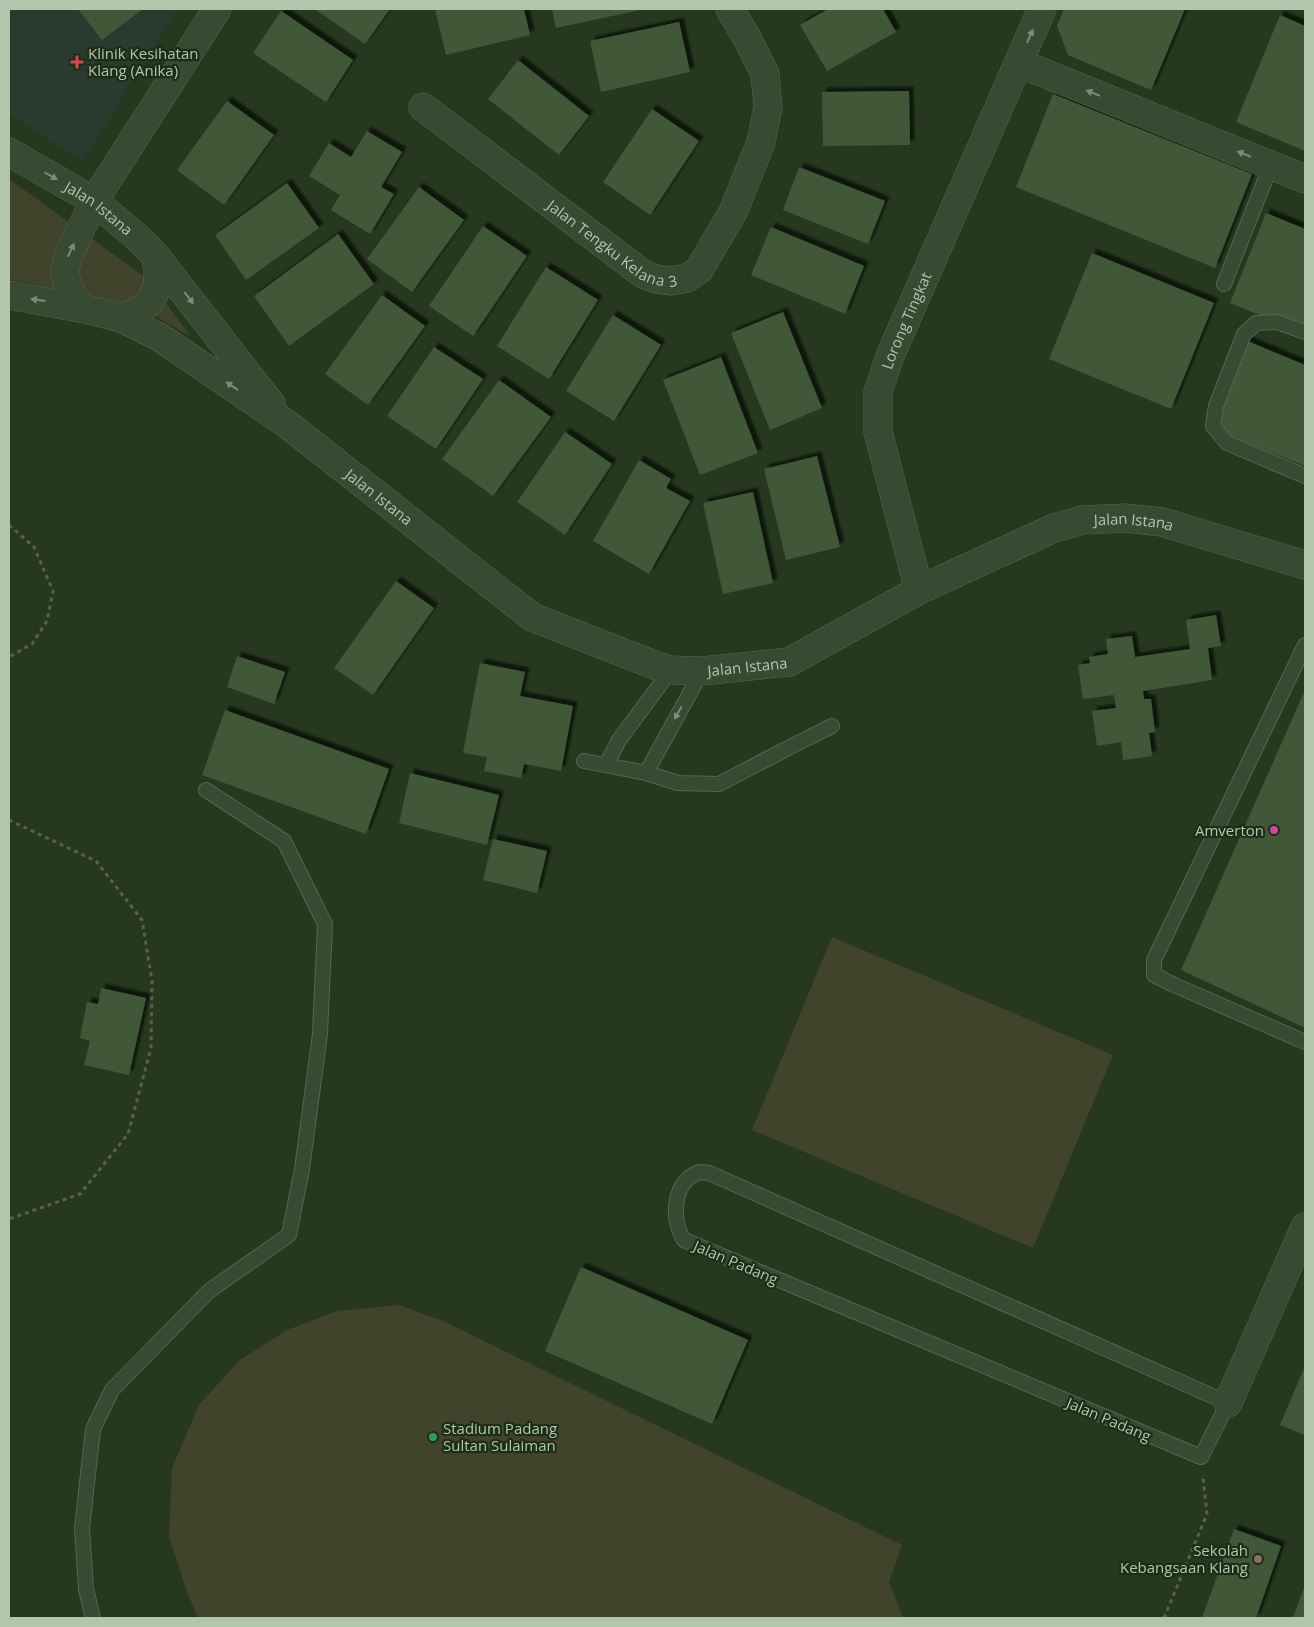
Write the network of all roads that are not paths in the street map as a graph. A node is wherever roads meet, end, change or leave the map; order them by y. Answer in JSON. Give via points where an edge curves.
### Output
{"nodes":[{"id":1,"x":217,"y":9,"type":"edge"},
{"id":2,"x":730,"y":9,"type":"edge"},
{"id":3,"x":1042,"y":9,"type":"edge"},
{"id":4,"x":1019,"y":63,"type":"junction"},
{"id":5,"x":423,"y":107,"type":"dead end"},
{"id":6,"x":9,"y":152,"type":"edge"},
{"id":7,"x":1271,"y":165,"type":"junction"},
{"id":8,"x":1305,"y":179,"type":"edge"},
{"id":9,"x":94,"y":201,"type":"junction"},
{"id":10,"x":154,"y":254,"type":"junction"},
{"id":11,"x":1224,"y":284,"type":"dead end"},
{"id":12,"x":9,"y":295,"type":"edge"},
{"id":13,"x":85,"y":309,"type":"junction"},
{"id":14,"x":120,"y":318,"type":"junction"},
{"id":15,"x":1305,"y":332,"type":"edge"},
{"id":16,"x":287,"y":424,"type":"junction"},
{"id":17,"x":1305,"y":476,"type":"edge"},
{"id":18,"x":1305,"y":565,"type":"edge"},
{"id":19,"x":919,"y":590,"type":"junction"},
{"id":20,"x":1305,"y":645,"type":"edge"},
{"id":21,"x":671,"y":670,"type":"junction"},
{"id":22,"x":702,"y":671,"type":"junction"},
{"id":23,"x":832,"y":726,"type":"dead end"},
{"id":24,"x":584,"y":761,"type":"dead end"},
{"id":25,"x":606,"y":765,"type":"junction"},
{"id":26,"x":646,"y":773,"type":"junction"},
{"id":27,"x":206,"y":790,"type":"dead end"},
{"id":28,"x":1305,"y":1042,"type":"edge"},
{"id":29,"x":1305,"y":1228,"type":"edge"},
{"id":30,"x":1228,"y":1403,"type":"junction"},
{"id":31,"x":93,"y":1618,"type":"edge"}],
"edges":[{"from":1,"to":9,"type":"street"},
{"from":2,"to":5,"type":"street","name":"Jalan Tengku Kelana 3","via":[[765,74],[768,107],[761,142],[733,212],[698,270],[687,278],[670,281],[643,274]]},
{"from":4,"to":3,"type":"street","name":"Lorong Tingkat","one_way":true},
{"from":7,"to":4,"type":"street","one_way":true},
{"from":4,"to":19,"type":"street","name":"Lorong Tingkat","via":[[890,356],[878,392],[878,432]]},
{"from":6,"to":9,"type":"street","name":"Jalan Istana","one_way":true},
{"from":7,"to":8,"type":"street"},
{"from":7,"to":11,"type":"lane"},
{"from":9,"to":10,"type":"street","name":"Jalan Istana"},
{"from":13,"to":9,"type":"street","one_way":true,"via":[[68,287],[65,273],[67,259]]},
{"from":10,"to":14,"type":"street","via":[[159,282],[154,295],[146,306]]},
{"from":10,"to":16,"type":"street","name":"Jalan Istana","one_way":true},
{"from":13,"to":12,"type":"street","name":"Jalan Istana","one_way":true},
{"from":13,"to":14,"type":"street","name":"Jalan Istana"},
{"from":16,"to":14,"type":"street","name":"Jalan Istana","one_way":true,"via":[[161,338]]},
{"from":15,"to":17,"type":"lane","via":[[1277,322],[1256,323],[1244,334],[1216,406],[1214,426],[1227,443]]},
{"from":16,"to":21,"type":"street","name":"Jalan Istana","via":[[532,617]]},
{"from":18,"to":19,"type":"street","name":"Jalan Istana","via":[[1162,522],[1125,518],[1083,520],[1054,528]]},
{"from":19,"to":22,"type":"street","name":"Jalan Istana","via":[[789,662]]},
{"from":20,"to":28,"type":"lane","via":[[1154,960],[1154,975]]},
{"from":21,"to":22,"type":"street","name":"Jalan Istana"},
{"from":21,"to":25,"type":"lane","via":[[619,740]]},
{"from":22,"to":26,"type":"lane","one_way":true},
{"from":23,"to":26,"type":"lane","via":[[719,784],[678,783]]},
{"from":24,"to":25,"type":"lane"},
{"from":25,"to":26,"type":"lane"},
{"from":27,"to":31,"type":"lane","via":[[284,841],[325,924],[320,1034],[303,1159],[289,1235],[209,1291],[112,1390],[93,1429],[82,1528],[86,1589]]},
{"from":29,"to":30,"type":"street"},
{"from":30,"to":30,"type":"lane","name":"Jalan Padang","via":[[709,1173],[700,1172],[686,1178],[678,1194],[676,1224],[684,1240],[1201,1457]]}]}
